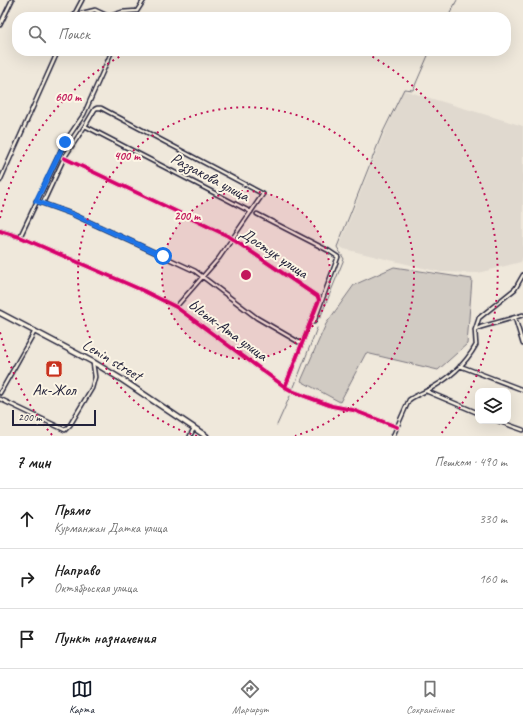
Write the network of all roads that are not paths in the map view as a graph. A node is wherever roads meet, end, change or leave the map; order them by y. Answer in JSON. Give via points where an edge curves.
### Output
{"nodes":[{"id":1,"x":12,"y":0,"type":"edge"},
{"id":2,"x":82,"y":0,"type":"edge"},
{"id":3,"x":144,"y":0,"type":"edge"},
{"id":4,"x":76,"y":12,"type":"edge"},
{"id":5,"x":89,"y":12,"type":"edge"},
{"id":6,"x":100,"y":12,"type":"edge"},
{"id":7,"x":122,"y":12,"type":"edge"},
{"id":8,"x":0,"y":25,"type":"edge"},
{"id":9,"x":56,"y":56,"type":"edge"},
{"id":10,"x":110,"y":56,"type":"edge"},
{"id":11,"x":85,"y":126,"type":"junction"},
{"id":12,"x":64,"y":158,"type":"junction"},
{"id":13,"x":0,"y":181,"type":"edge"},
{"id":14,"x":36,"y":201,"type":"junction"},
{"id":15,"x":43,"y":203,"type":"junction"},
{"id":16,"x":251,"y":212,"type":"junction"},
{"id":17,"x":257,"y":214,"type":"dead end"},
{"id":18,"x":0,"y":231,"type":"edge"},
{"id":19,"x":20,"y":237,"type":"junction"},
{"id":20,"x":232,"y":238,"type":"junction"},
{"id":21,"x":523,"y":275,"type":"edge"},
{"id":22,"x":203,"y":277,"type":"junction"},
{"id":23,"x":176,"y":307,"type":"junction"},
{"id":24,"x":0,"y":313,"type":"edge"},
{"id":25,"x":523,"y":315,"type":"edge"},
{"id":26,"x":515,"y":318,"type":"junction"},
{"id":27,"x":310,"y":322,"type":"junction"},
{"id":28,"x":35,"y":330,"type":"junction"},
{"id":29,"x":475,"y":330,"type":"junction"},
{"id":30,"x":302,"y":344,"type":"junction"},
{"id":31,"x":523,"y":344,"type":"edge"},
{"id":32,"x":93,"y":362,"type":"junction"},
{"id":33,"x":460,"y":366,"type":"junction"},
{"id":34,"x":285,"y":387,"type":"junction"},
{"id":35,"x":523,"y":390,"type":"edge"},
{"id":36,"x":426,"y":391,"type":"junction"},
{"id":37,"x":0,"y":393,"type":"edge"},
{"id":38,"x":0,"y":399,"type":"edge"},
{"id":39,"x":475,"y":412,"type":"edge"},
{"id":40,"x":506,"y":424,"type":"edge"},
{"id":41,"x":397,"y":427,"type":"junction"},
{"id":42,"x":194,"y":428,"type":"junction"},
{"id":43,"x":523,"y":430,"type":"edge"},
{"id":44,"x":190,"y":436,"type":"edge"},
{"id":45,"x":206,"y":436,"type":"edge"},
{"id":46,"x":393,"y":436,"type":"edge"}],
"edges":[{"from":1,"to":8,"type":"street"},
{"from":2,"to":4,"type":"street"},
{"from":3,"to":7,"type":"street","via":[[137,11]]},
{"from":5,"to":6,"type":"street"},
{"from":9,"to":13,"type":"street"},
{"from":10,"to":14,"type":"street","via":[[84,114],[65,142]]},
{"from":11,"to":12,"type":"street"},
{"from":11,"to":16,"type":"street","name":"Раззакова улица"},
{"from":11,"to":16,"type":"street","name":"Раззакова улица","via":[[95,109],[101,108],[263,194]]},
{"from":12,"to":15,"type":"street"},
{"from":12,"to":20,"type":"street","name":"Достук улица"},
{"from":14,"to":15,"type":"street"},
{"from":14,"to":19,"type":"street"},
{"from":15,"to":22,"type":"street","via":[[163,256]]},
{"from":16,"to":20,"type":"street","name":"Раззакова улица"},
{"from":17,"to":27,"type":"street","name":"Раззакова улица","via":[[338,257],[314,322]]},
{"from":18,"to":19,"type":"street","name":"Ысык-Ата улица"},
{"from":19,"to":23,"type":"street","name":"Ысык-Ата улица"},
{"from":20,"to":22,"type":"street","name":"Раззакова улица"},
{"from":20,"to":27,"type":"street","name":"Достук улица","via":[[318,297]]},
{"from":21,"to":29,"type":"street","via":[[515,289],[479,318]]},
{"from":22,"to":23,"type":"street","name":"Раззакова улица"},
{"from":22,"to":30,"type":"street","via":[[257,318]]},
{"from":23,"to":34,"type":"street","name":"Ысык-Ата улица"},
{"from":24,"to":28,"type":"main road","name":"Lenin street"},
{"from":25,"to":26,"type":"street"},
{"from":26,"to":29,"type":"street"},
{"from":26,"to":31,"type":"street"},
{"from":27,"to":30,"type":"street"},
{"from":28,"to":32,"type":"main road","name":"Lenin street"},
{"from":28,"to":37,"type":"street"},
{"from":29,"to":33,"type":"street","via":[[476,345]]},
{"from":30,"to":34,"type":"street"},
{"from":32,"to":38,"type":"street","via":[[95,377],[92,388],[65,430]]},
{"from":32,"to":42,"type":"main road","name":"Lenin street"},
{"from":33,"to":35,"type":"street"},
{"from":33,"to":36,"type":"street"},
{"from":34,"to":41,"type":"street","name":"Ысык-Ата улица","via":[[332,406],[353,410]]},
{"from":36,"to":39,"type":"street"},
{"from":36,"to":41,"type":"street","via":[[409,400]]},
{"from":40,"to":43,"type":"street"},
{"from":41,"to":46,"type":"street"},
{"from":42,"to":44,"type":"street"},
{"from":42,"to":45,"type":"main road","name":"Lenin street"}]}
